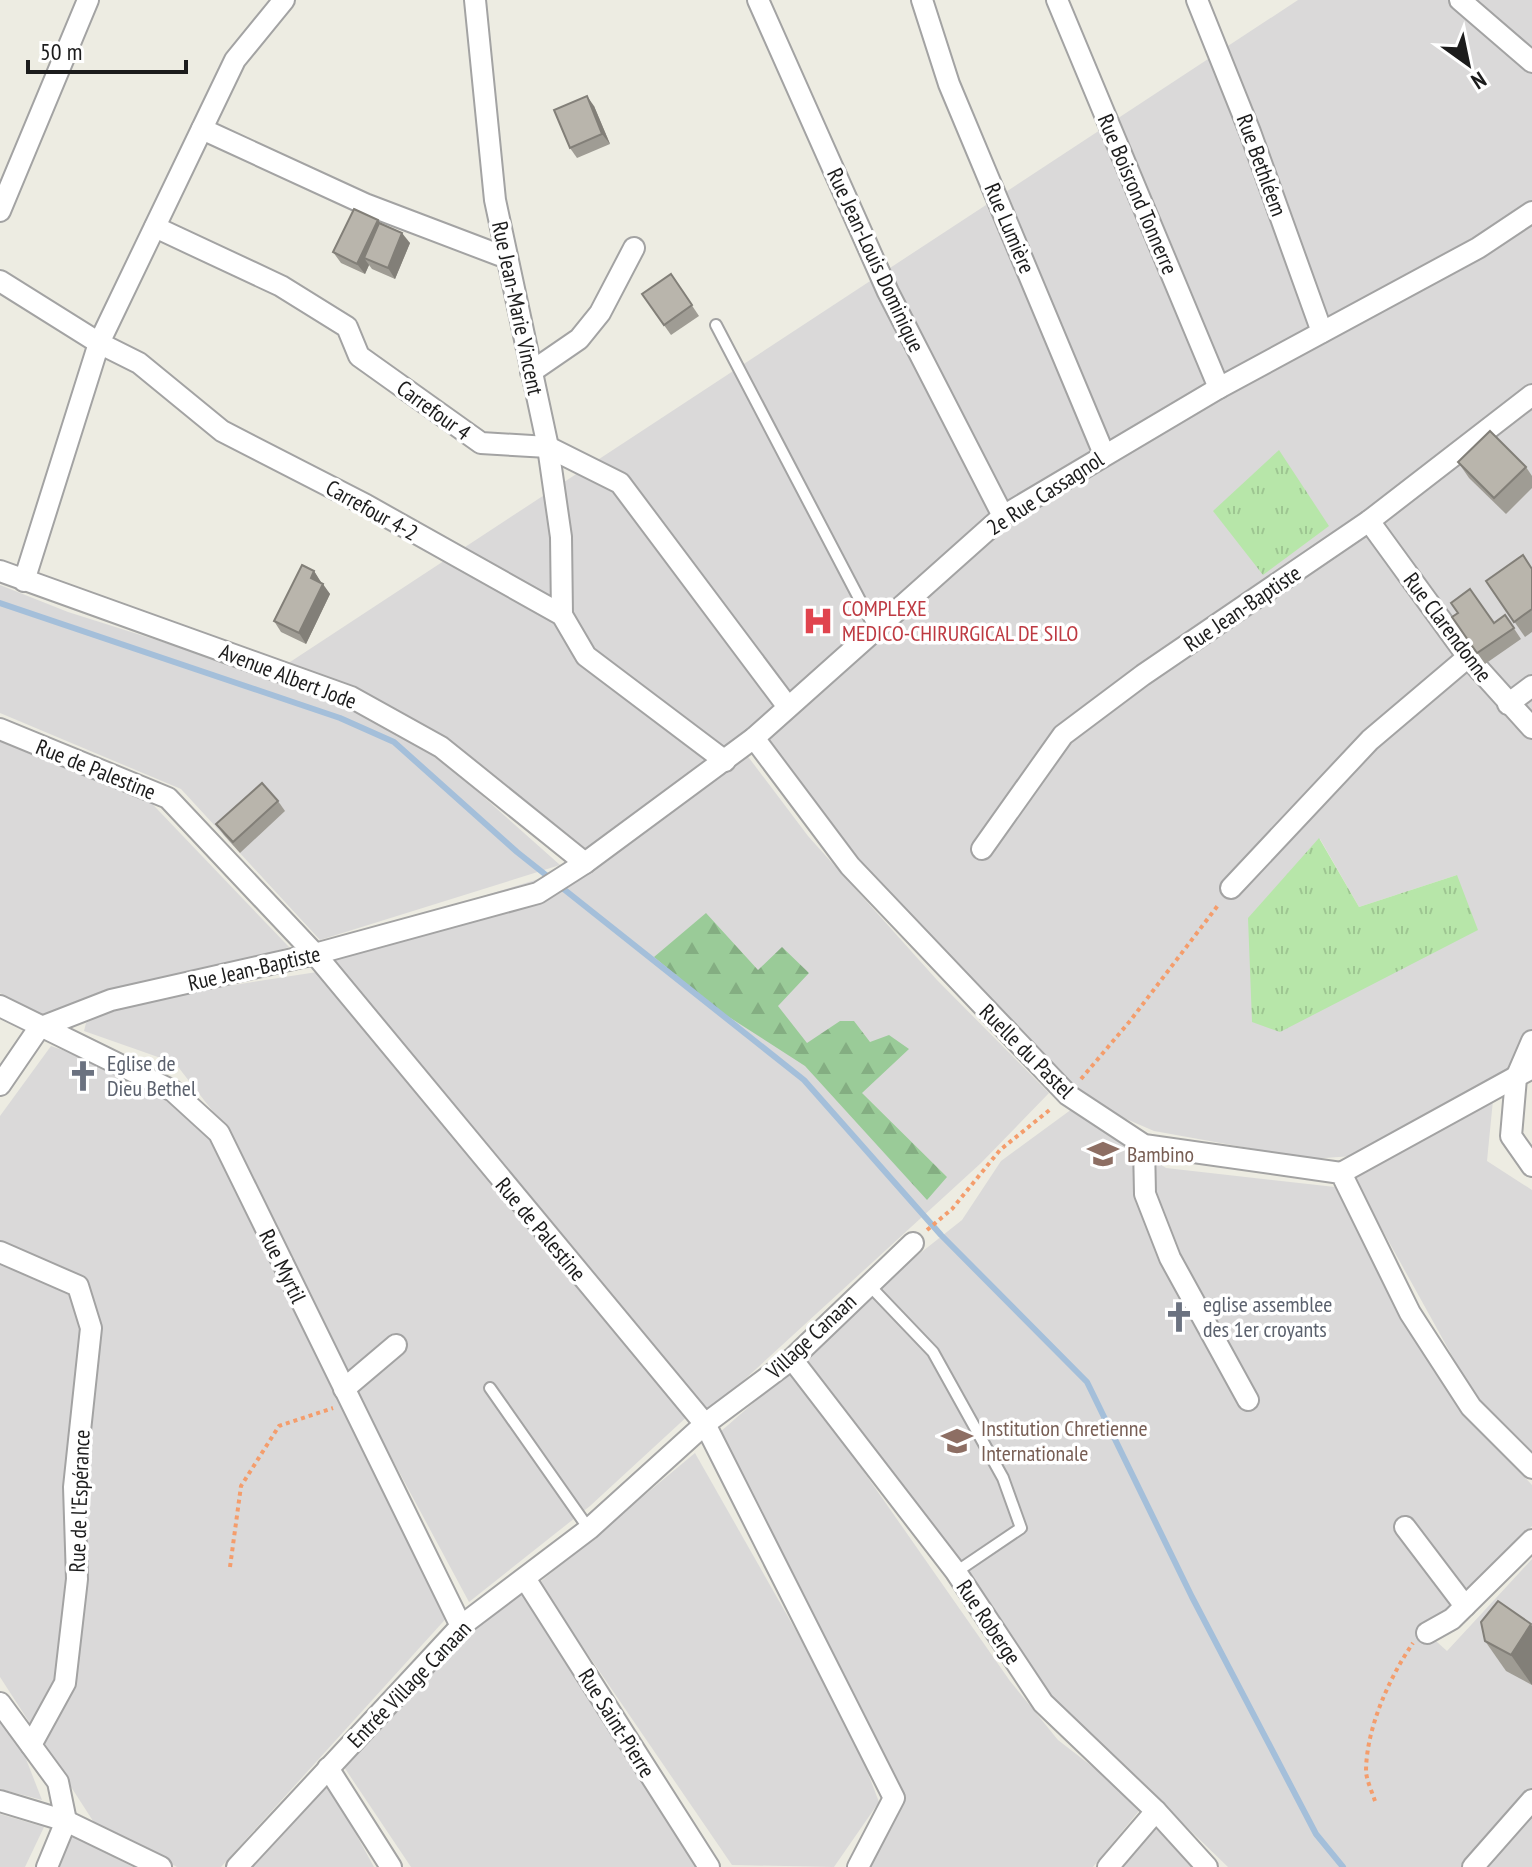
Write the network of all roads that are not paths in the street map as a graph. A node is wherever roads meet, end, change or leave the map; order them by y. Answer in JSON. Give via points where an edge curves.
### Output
{"nodes":[{"id":1,"x":88,"y":0,"type":"edge"},
{"id":2,"x":284,"y":0,"type":"edge"},
{"id":3,"x":473,"y":0,"type":"edge"},
{"id":4,"x":758,"y":0,"type":"edge"},
{"id":5,"x":922,"y":0,"type":"edge"},
{"id":6,"x":1057,"y":0,"type":"edge"},
{"id":7,"x":1197,"y":0,"type":"edge"},
{"id":8,"x":1460,"y":0,"type":"edge"},
{"id":9,"x":1532,"y":62,"type":"edge"},
{"id":10,"x":202,"y":129,"type":"junction"},
{"id":11,"x":0,"y":211,"type":"edge"},
{"id":12,"x":1532,"y":212,"type":"edge"},
{"id":13,"x":155,"y":227,"type":"junction"},
{"id":14,"x":634,"y":248,"type":"dead end"},
{"id":15,"x":507,"y":258,"type":"junction"},
{"id":16,"x":0,"y":281,"type":"edge"},
{"id":17,"x":716,"y":325,"type":"dead end"},
{"id":18,"x":1322,"y":332,"type":"junction"},
{"id":19,"x":99,"y":343,"type":"junction"},
{"id":20,"x":531,"y":372,"type":"junction"},
{"id":21,"x":1219,"y":388,"type":"junction"},
{"id":22,"x":1532,"y":395,"type":"edge"},
{"id":23,"x":548,"y":447,"type":"junction"},
{"id":24,"x":1104,"y":454,"type":"junction"},
{"id":25,"x":1003,"y":516,"type":"junction"},
{"id":26,"x":1369,"y":521,"type":"junction"},
{"id":27,"x":0,"y":571,"type":"edge"},
{"id":28,"x":24,"y":581,"type":"junction"},
{"id":29,"x":562,"y":615,"type":"junction"},
{"id":30,"x":874,"y":627,"type":"junction"},
{"id":31,"x":1468,"y":657,"type":"junction"},
{"id":32,"x":1532,"y":686,"type":"edge"},
{"id":33,"x":1508,"y":704,"type":"junction"},
{"id":34,"x":788,"y":707,"type":"junction"},
{"id":35,"x":1532,"y":728,"type":"edge"},
{"id":36,"x":0,"y":729,"type":"edge"},
{"id":37,"x":754,"y":738,"type":"junction"},
{"id":38,"x":725,"y":761,"type":"junction"},
{"id":39,"x":982,"y":849,"type":"dead end"},
{"id":40,"x":577,"y":869,"type":"junction"},
{"id":41,"x":1231,"y":888,"type":"road end"},
{"id":42,"x":315,"y":954,"type":"junction"},
{"id":43,"x":0,"y":1006,"type":"edge"},
{"id":44,"x":39,"y":1028,"type":"junction"},
{"id":45,"x":1532,"y":1041,"type":"edge"},
{"id":46,"x":1524,"y":1073,"type":"edge"},
{"id":47,"x":0,"y":1085,"type":"edge"},
{"id":48,"x":1144,"y":1145,"type":"junction"},
{"id":49,"x":1532,"y":1166,"type":"edge"},
{"id":50,"x":1341,"y":1173,"type":"junction"},
{"id":51,"x":913,"y":1243,"type":"road end"},
{"id":52,"x":0,"y":1252,"type":"edge"},
{"id":53,"x":867,"y":1283,"type":"junction"},
{"id":54,"x":396,"y":1345,"type":"dead end"},
{"id":55,"x":792,"y":1359,"type":"junction"},
{"id":56,"x":490,"y":1388,"type":"dead end"},
{"id":57,"x":347,"y":1396,"type":"junction"},
{"id":58,"x":1248,"y":1400,"type":"dead end"},
{"id":59,"x":705,"y":1424,"type":"junction"},
{"id":60,"x":1532,"y":1468,"type":"edge"},
{"id":61,"x":1405,"y":1527,"type":"dead end"},
{"id":62,"x":589,"y":1529,"type":"junction"},
{"id":63,"x":1532,"y":1540,"type":"edge"},
{"id":64,"x":956,"y":1572,"type":"junction"},
{"id":65,"x":526,"y":1580,"type":"junction"},
{"id":66,"x":1465,"y":1606,"type":"junction"},
{"id":67,"x":461,"y":1626,"type":"junction"},
{"id":68,"x":1427,"y":1633,"type":"road end"},
{"id":69,"x":0,"y":1703,"type":"edge"},
{"id":70,"x":31,"y":1745,"type":"junction"},
{"id":71,"x":328,"y":1768,"type":"junction"},
{"id":72,"x":1532,"y":1800,"type":"edge"},
{"id":73,"x":0,"y":1801,"type":"edge"},
{"id":74,"x":1156,"y":1811,"type":"junction"},
{"id":75,"x":66,"y":1821,"type":"junction"},
{"id":76,"x":47,"y":1867,"type":"edge"},
{"id":77,"x":161,"y":1867,"type":"edge"},
{"id":78,"x":237,"y":1867,"type":"edge"},
{"id":79,"x":391,"y":1867,"type":"edge"},
{"id":80,"x":709,"y":1867,"type":"edge"},
{"id":81,"x":858,"y":1867,"type":"edge"},
{"id":82,"x":1108,"y":1867,"type":"edge"},
{"id":83,"x":1207,"y":1867,"type":"edge"},
{"id":84,"x":1473,"y":1867,"type":"edge"}],
"edges":[{"from":1,"to":11,"type":"street"},
{"from":2,"to":10,"type":"street","via":[[235,60]]},
{"from":3,"to":15,"type":"street","name":"Rue Jean-Marie Vincent","via":[[495,200]]},
{"from":4,"to":25,"type":"street","name":"Rue Jean-Louis Dominique","via":[[888,292]]},
{"from":5,"to":24,"type":"street","name":"Rue Lumière","via":[[949,84]]},
{"from":6,"to":21,"type":"street","name":"Rue Boisrond Tonnerre"},
{"from":7,"to":18,"type":"street","name":"Rue Bethléem"},
{"from":8,"to":9,"type":"street"},
{"from":10,"to":13,"type":"street"},
{"from":10,"to":15,"type":"street","via":[[365,204]]},
{"from":12,"to":18,"type":"street","name":"2e Rue Cassagnol","via":[[1478,248]]},
{"from":13,"to":19,"type":"street"},
{"from":13,"to":23,"type":"street","name":"Carrefour 4","via":[[281,286],[347,327],[359,356],[481,443]]},
{"from":14,"to":20,"type":"street","via":[[600,313],[579,339]]},
{"from":15,"to":20,"type":"street","name":"Rue Jean-Marie Vincent"},
{"from":16,"to":19,"type":"street","name":"Carrefour 4-2"},
{"from":17,"to":30,"type":"lane"},
{"from":18,"to":21,"type":"street","name":"2e Rue Cassagnol"},
{"from":19,"to":28,"type":"street"},
{"from":19,"to":29,"type":"street","name":"Carrefour 4-2","via":[[139,363],[222,431]]},
{"from":20,"to":23,"type":"street","name":"Rue Jean-Marie Vincent"},
{"from":21,"to":24,"type":"street","name":"2e Rue Cassagnol"},
{"from":22,"to":26,"type":"street","name":"Rue Jean-Baptiste"},
{"from":23,"to":29,"type":"street","name":"Rue Jean-Marie Vincent","via":[[561,537]]},
{"from":23,"to":34,"type":"street","name":"Carrefour 4","via":[[620,483]]},
{"from":24,"to":25,"type":"street","name":"2e Rue Cassagnol"},
{"from":25,"to":30,"type":"street","name":"2e Rue Cassagnol"},
{"from":26,"to":31,"type":"street","name":"Rue Clarendonne"},
{"from":26,"to":39,"type":"street","name":"Rue Jean-Baptiste","via":[[1063,735]]},
{"from":27,"to":28,"type":"street","name":"Avenue Albert Jode"},
{"from":28,"to":40,"type":"street","name":"Avenue Albert Jode","via":[[351,697],[441,747]]},
{"from":29,"to":38,"type":"street","via":[[586,656]]},
{"from":30,"to":34,"type":"street","name":"2e Rue Cassagnol"},
{"from":31,"to":33,"type":"street","name":"Rue Clarendonne"},
{"from":31,"to":41,"type":"street","via":[[1370,740]]},
{"from":32,"to":33,"type":"street"},
{"from":33,"to":35,"type":"street","name":"Rue Clarendonne"},
{"from":34,"to":37,"type":"street","name":"2e Rue Cassagnol"},
{"from":36,"to":42,"type":"street","name":"Rue de Palestine","via":[[168,798]]},
{"from":37,"to":38,"type":"street","name":"2e Rue Cassagnol"},
{"from":37,"to":48,"type":"street","name":"Ruelle du Pastel","via":[[850,866],[1068,1095]]},
{"from":38,"to":40,"type":"street","name":"2e Rue Cassagnol"},
{"from":40,"to":42,"type":"street","name":"Rue Jean-Baptiste","via":[[538,893]]},
{"from":42,"to":44,"type":"street","name":"Rue Jean-Baptiste","via":[[111,1000]]},
{"from":42,"to":59,"type":"street","name":"Rue de Palestine"},
{"from":43,"to":44,"type":"street","name":"Rue Myrtil"},
{"from":44,"to":47,"type":"street"},
{"from":44,"to":57,"type":"street","name":"Rue Myrtil","via":[[173,1091],[219,1133]]},
{"from":45,"to":46,"type":"street"},
{"from":46,"to":49,"type":"street","via":[[1511,1136]]},
{"from":46,"to":50,"type":"street"},
{"from":48,"to":50,"type":"street","name":"Ruelle du Pastel"},
{"from":48,"to":58,"type":"street","via":[[1145,1194],[1170,1258]]},
{"from":50,"to":60,"type":"street","via":[[1410,1313],[1471,1407]]},
{"from":51,"to":53,"type":"street","name":"Village Canaan"},
{"from":52,"to":70,"type":"street","name":"Rue de l'Espérance","via":[[78,1286],[91,1328],[74,1487],[77,1579],[65,1683]]},
{"from":53,"to":55,"type":"street","name":"Village Canaan"},
{"from":53,"to":64,"type":"lane","via":[[933,1352],[1003,1478],[1021,1528]]},
{"from":54,"to":57,"type":"street"},
{"from":55,"to":59,"type":"street","name":"Village Canaan"},
{"from":55,"to":64,"type":"street","name":"Rue Roberge"},
{"from":56,"to":62,"type":"lane"},
{"from":57,"to":67,"type":"street","name":"Rue Myrtil"},
{"from":59,"to":62,"type":"street","name":"Entrée Village Canaan"},
{"from":59,"to":81,"type":"street","name":"Rue de Palestine","via":[[894,1798]]},
{"from":61,"to":66,"type":"street"},
{"from":62,"to":65,"type":"street","name":"Entrée Village Canaan"},
{"from":63,"to":66,"type":"street"},
{"from":64,"to":74,"type":"street","name":"Rue Roberge","via":[[1043,1703]]},
{"from":65,"to":67,"type":"street","name":"Entrée Village Canaan"},
{"from":65,"to":80,"type":"street","name":"Rue Saint-Pierre"},
{"from":66,"to":68,"type":"street"},
{"from":67,"to":71,"type":"street","name":"Entrée Village Canaan"},
{"from":69,"to":70,"type":"street"},
{"from":70,"to":75,"type":"street","via":[[58,1782]]},
{"from":71,"to":78,"type":"street","name":"Entrée Village Canaan"},
{"from":71,"to":79,"type":"street"},
{"from":72,"to":84,"type":"street"},
{"from":73,"to":75,"type":"street"},
{"from":74,"to":82,"type":"street"},
{"from":74,"to":83,"type":"street","name":"Rue Roberge"},
{"from":75,"to":76,"type":"street"},
{"from":75,"to":77,"type":"street"}]}
